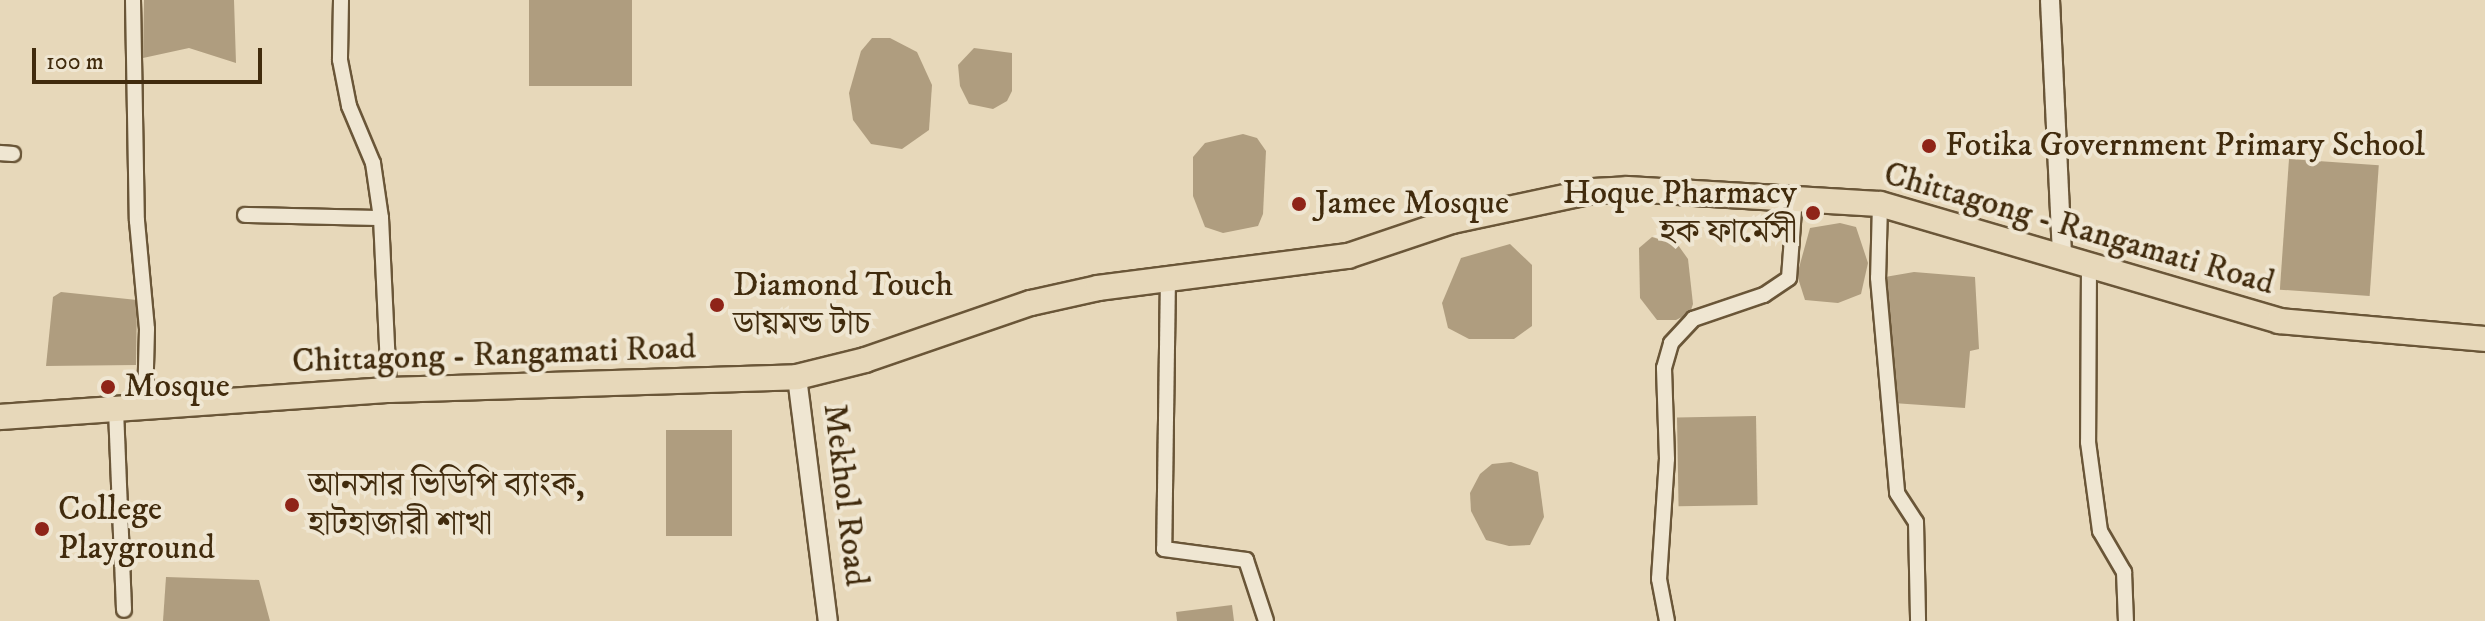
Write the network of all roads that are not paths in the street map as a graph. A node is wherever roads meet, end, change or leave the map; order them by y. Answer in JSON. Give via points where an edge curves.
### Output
{"nodes":[{"id":1,"x":133,"y":0,"type":"edge"},
{"id":2,"x":341,"y":0,"type":"edge"},
{"id":3,"x":2050,"y":0,"type":"edge"},
{"id":4,"x":1795,"y":196,"type":"junction"},
{"id":5,"x":1880,"y":204,"type":"junction"},
{"id":6,"x":245,"y":215,"type":"dead end"},
{"id":7,"x":381,"y":218,"type":"junction"},
{"id":8,"x":2062,"y":256,"type":"junction"},
{"id":9,"x":2089,"y":265,"type":"junction"},
{"id":10,"x":1168,"y":276,"type":"junction"},
{"id":11,"x":2485,"y":339,"type":"edge"},
{"id":12,"x":797,"y":377,"type":"junction"},
{"id":13,"x":389,"y":390,"type":"junction"},
{"id":14,"x":145,"y":408,"type":"junction"},
{"id":15,"x":116,"y":410,"type":"junction"},
{"id":16,"x":0,"y":417,"type":"edge"},
{"id":17,"x":124,"y":610,"type":"dead end"},
{"id":18,"x":828,"y":621,"type":"edge"},
{"id":19,"x":1266,"y":621,"type":"edge"},
{"id":20,"x":1667,"y":621,"type":"edge"},
{"id":21,"x":1918,"y":621,"type":"edge"},
{"id":22,"x":2126,"y":621,"type":"edge"}],
"edges":[{"from":1,"to":14,"type":"street","via":[[137,221],[147,329]]},
{"from":2,"to":7,"type":"street","via":[[340,60],[349,106],[373,163]]},
{"from":3,"to":8,"type":"street"},
{"from":4,"to":5,"type":"highway","name":"Chittagong - Rangamati Road"},
{"from":4,"to":10,"type":"highway","name":"Chittagong - Rangamati Road","via":[[1593,191],[1452,221],[1348,256]]},
{"from":4,"to":20,"type":"street","via":[[1789,278],[1764,295],[1693,319],[1671,343],[1664,368],[1667,459],[1659,579]]},
{"from":5,"to":8,"type":"highway","name":"Chittagong - Rangamati Road"},
{"from":5,"to":21,"type":"street","via":[[1878,278],[1897,493],[1916,522]]},
{"from":6,"to":7,"type":"street"},
{"from":7,"to":13,"type":"street"},
{"from":8,"to":9,"type":"highway","name":"Chittagong - Rangamati Road"},
{"from":9,"to":11,"type":"highway","name":"Chittagong - Rangamati Road","via":[[2279,321]]},
{"from":9,"to":22,"type":"street","via":[[2088,442],[2100,531],[2124,572]]},
{"from":10,"to":12,"type":"highway","name":"Chittagong - Rangamati Road","via":[[1031,303],[865,360]]},
{"from":10,"to":19,"type":"street","via":[[1164,549],[1246,560]]},
{"from":12,"to":13,"type":"highway","name":"Chittagong - Rangamati Road"},
{"from":12,"to":18,"type":"street","name":"Mekhol Road"},
{"from":13,"to":14,"type":"highway","name":"Chittagong - Rangamati Road"},
{"from":14,"to":15,"type":"highway","name":"Chittagong - Rangamati Road"},
{"from":15,"to":16,"type":"highway","name":"Chittagong - Rangamati Road"},
{"from":15,"to":17,"type":"street"}]}
